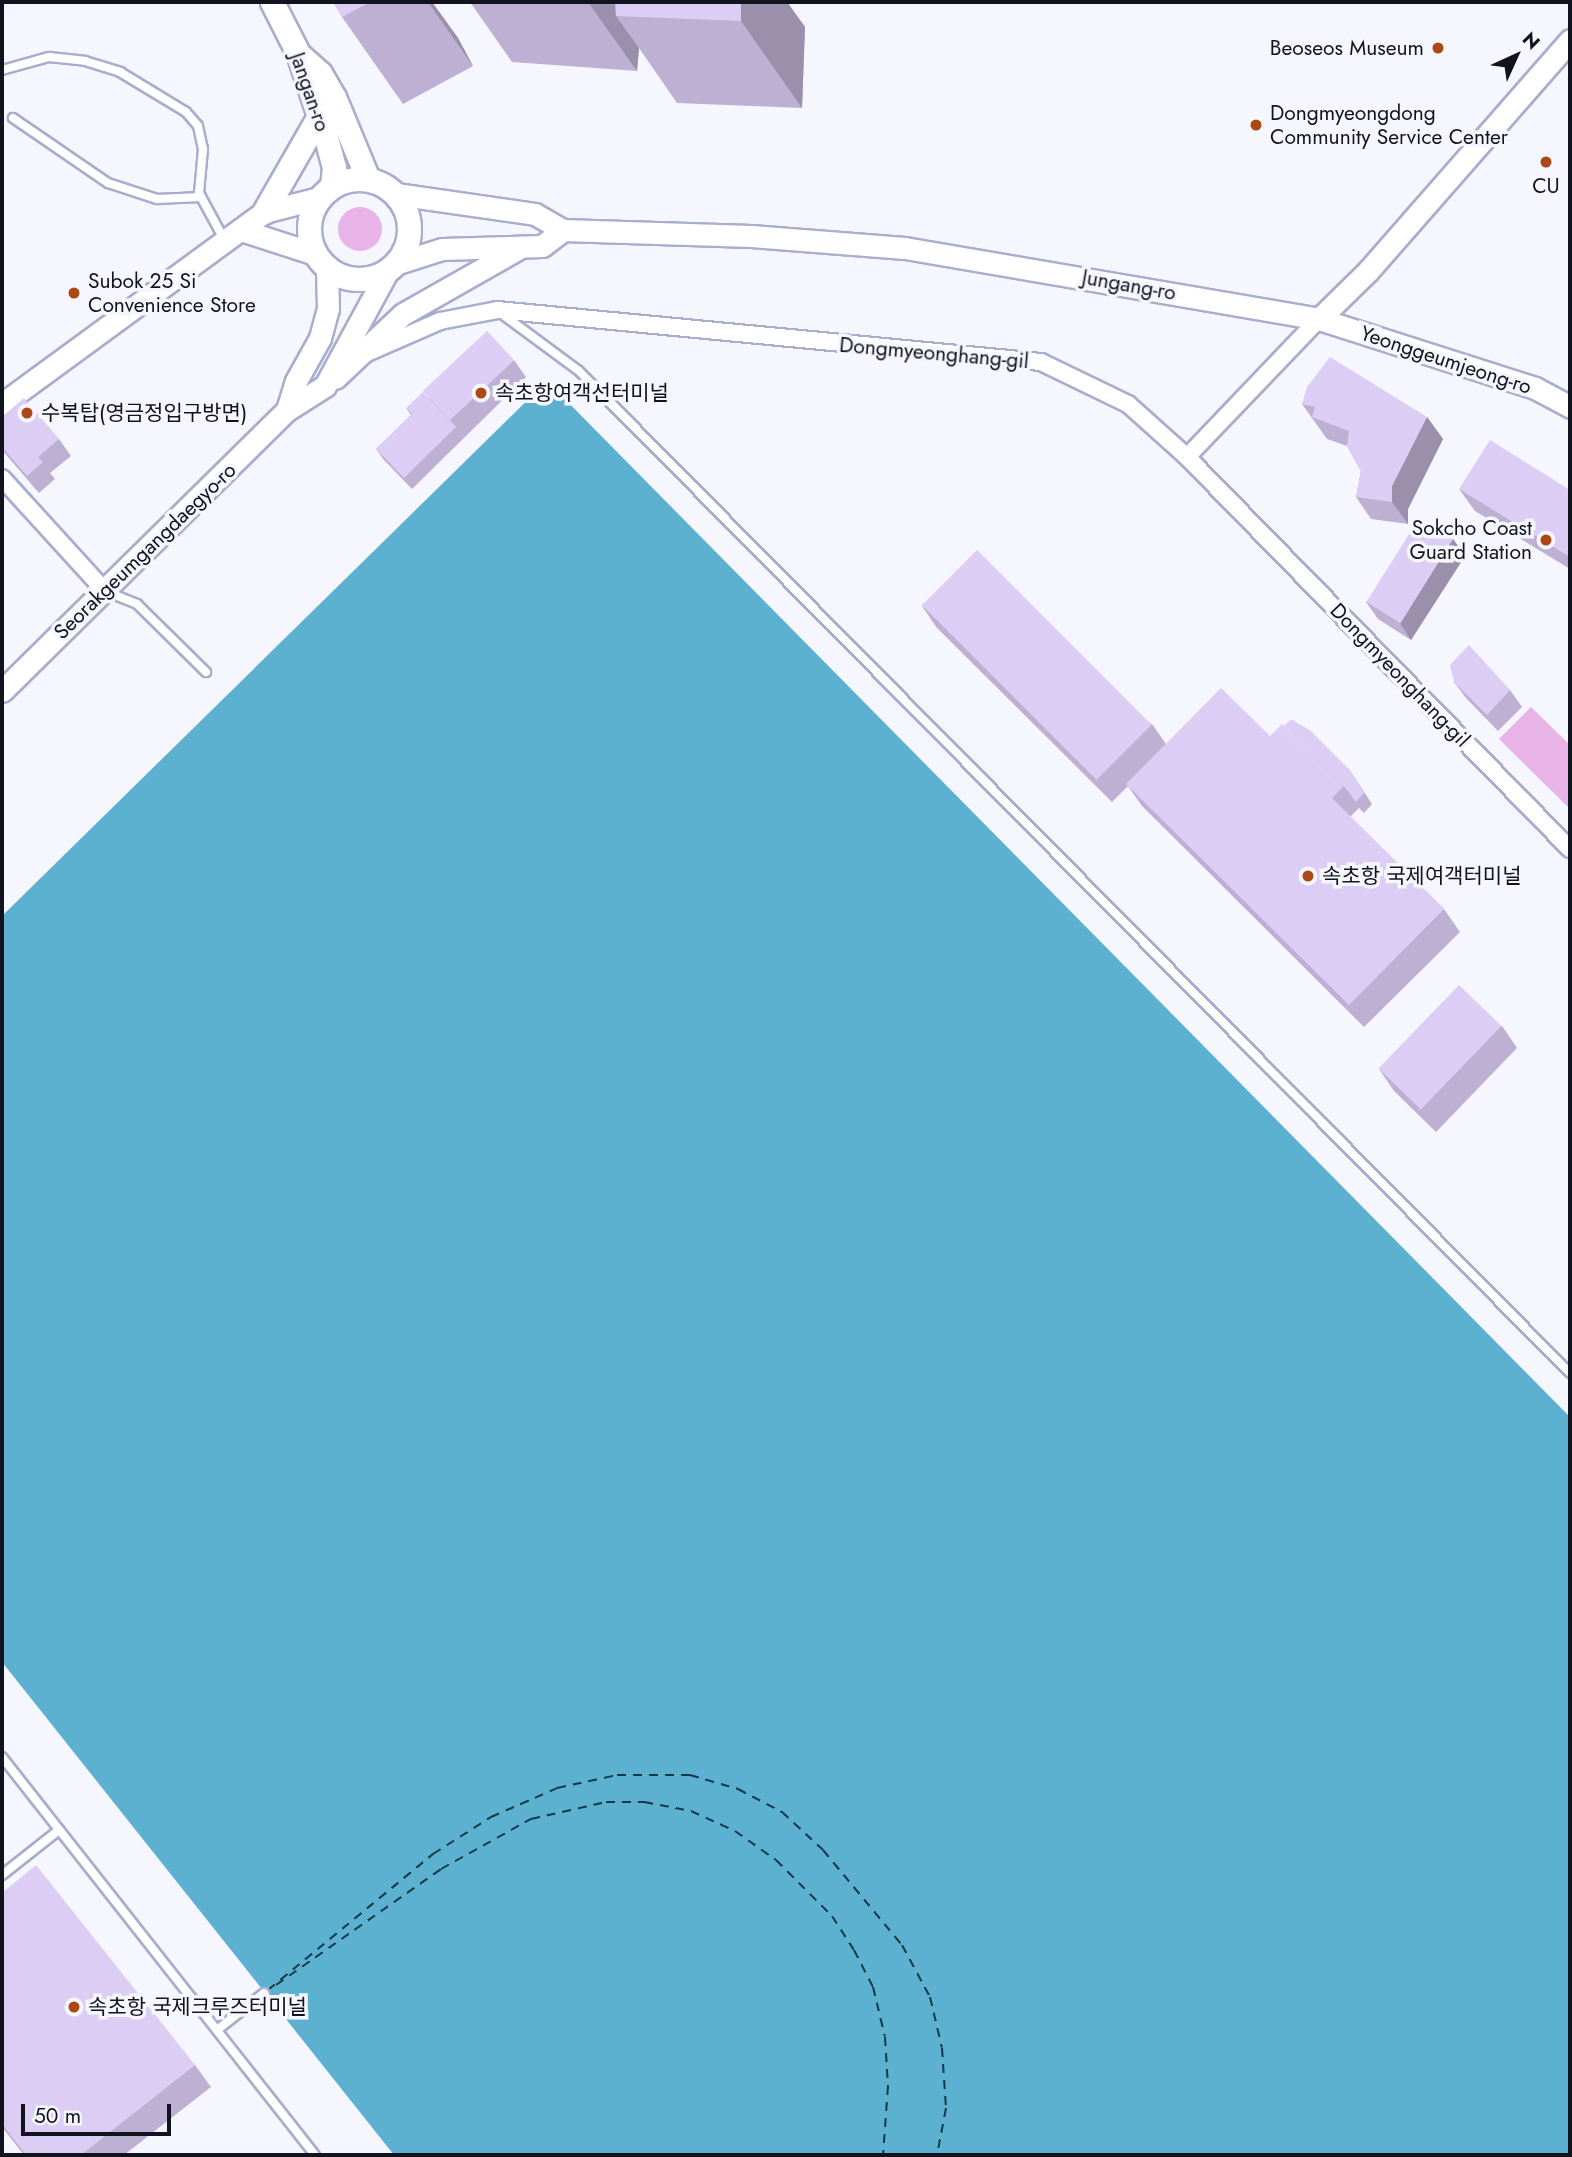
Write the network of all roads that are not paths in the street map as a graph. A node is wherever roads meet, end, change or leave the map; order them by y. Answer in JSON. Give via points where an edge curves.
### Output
{"nodes":[{"id":1,"x":272,"y":2,"type":"edge"},
{"id":2,"x":1570,"y":40,"type":"edge"},
{"id":3,"x":298,"y":53,"type":"junction"},
{"id":4,"x":2,"y":70,"type":"edge"},
{"id":5,"x":319,"y":116,"type":"junction"},
{"id":6,"x":13,"y":118,"type":"dead end"},
{"id":7,"x":368,"y":179,"type":"junction"},
{"id":8,"x":326,"y":192,"type":"junction"},
{"id":9,"x":396,"y":194,"type":"junction"},
{"id":10,"x":201,"y":197,"type":"junction"},
{"id":11,"x":264,"y":212,"type":"junction"},
{"id":12,"x":563,"y":230,"type":"junction"},
{"id":13,"x":233,"y":236,"type":"junction"},
{"id":14,"x":519,"y":248,"type":"junction"},
{"id":15,"x":321,"y":261,"type":"junction"},
{"id":16,"x":392,"y":267,"type":"junction"},
{"id":17,"x":497,"y":310,"type":"junction"},
{"id":18,"x":1318,"y":319,"type":"junction"},
{"id":19,"x":364,"y":354,"type":"junction"},
{"id":20,"x":325,"y":386,"type":"junction"},
{"id":21,"x":2,"y":404,"type":"edge"},
{"id":22,"x":1570,"y":407,"type":"edge"},
{"id":23,"x":287,"y":410,"type":"junction"},
{"id":24,"x":1187,"y":457,"type":"junction"},
{"id":25,"x":2,"y":478,"type":"edge"},
{"id":26,"x":105,"y":591,"type":"junction"},
{"id":27,"x":206,"y":672,"type":"dead end"},
{"id":28,"x":2,"y":691,"type":"edge"},
{"id":29,"x":1570,"y":849,"type":"edge"},
{"id":30,"x":1570,"y":1373,"type":"edge"},
{"id":31,"x":2,"y":1757,"type":"edge"},
{"id":32,"x":59,"y":1830,"type":"junction"},
{"id":33,"x":2,"y":1875,"type":"edge"},
{"id":34,"x":264,"y":1993,"type":"dead end"},
{"id":35,"x":217,"y":2030,"type":"junction"},
{"id":36,"x":315,"y":2155,"type":"edge"}],
"edges":[{"from":1,"to":3,"type":"main road","name":"Jangan-ro"},
{"from":2,"to":18,"type":"street","via":[[1368,271]]},
{"from":3,"to":5,"type":"main road","name":"Jangan-ro"},
{"from":3,"to":7,"type":"main road","via":[[320,73],[334,97]]},
{"from":4,"to":10,"type":"lane","via":[[50,57],[69,58],[120,72],[166,99],[198,126],[203,149]]},
{"from":5,"to":8,"type":"main road","name":"Jangan-ro","via":[[334,167]]},
{"from":5,"to":11,"type":"main road"},
{"from":6,"to":10,"type":"lane","via":[[108,183],[158,199]]},
{"from":7,"to":8,"type":"main road"},
{"from":7,"to":9,"type":"main road"},
{"from":8,"to":11,"type":"street"},
{"from":8,"to":15,"type":"main road","via":[[310,216],[309,236]]},
{"from":9,"to":12,"type":"street","via":[[535,214]]},
{"from":9,"to":16,"type":"main road","via":[[410,228]]},
{"from":10,"to":13,"type":"lane"},
{"from":11,"to":13,"type":"street"},
{"from":12,"to":14,"type":"street","via":[[542,246]]},
{"from":12,"to":18,"type":"street","name":"Jungang-ro","via":[[751,236],[905,248]]},
{"from":13,"to":15,"type":"street"},
{"from":13,"to":21,"type":"street"},
{"from":14,"to":16,"type":"street","via":[[442,249]]},
{"from":14,"to":19,"type":"street","via":[[403,314]]},
{"from":15,"to":16,"type":"main road","via":[[357,280]]},
{"from":15,"to":23,"type":"street","via":[[328,309]]},
{"from":16,"to":20,"type":"street"},
{"from":17,"to":19,"type":"street","name":"Dongmyeonghang-gil","via":[[440,321]]},
{"from":17,"to":24,"type":"street","name":"Dongmyeonghang-gil","via":[[1041,362],[1128,404]]},
{"from":17,"to":30,"type":"lane","via":[[579,371]]},
{"from":18,"to":22,"type":"street","name":"Yeonggeumjeong-ro","via":[[1535,388]]},
{"from":18,"to":24,"type":"street"},
{"from":19,"to":20,"type":"street"},
{"from":20,"to":23,"type":"street"},
{"from":23,"to":26,"type":"street","name":"Seorakgeumgangdaegyo-ro"},
{"from":24,"to":29,"type":"street","name":"Dongmyeonghang-gil"},
{"from":25,"to":26,"type":"street"},
{"from":26,"to":27,"type":"lane","via":[[137,604]]},
{"from":26,"to":28,"type":"street","name":"Seorakgeumgangdaegyo-ro"},
{"from":31,"to":32,"type":"lane"},
{"from":32,"to":33,"type":"lane"},
{"from":32,"to":35,"type":"lane"},
{"from":34,"to":35,"type":"lane"},
{"from":35,"to":36,"type":"lane"}]}
